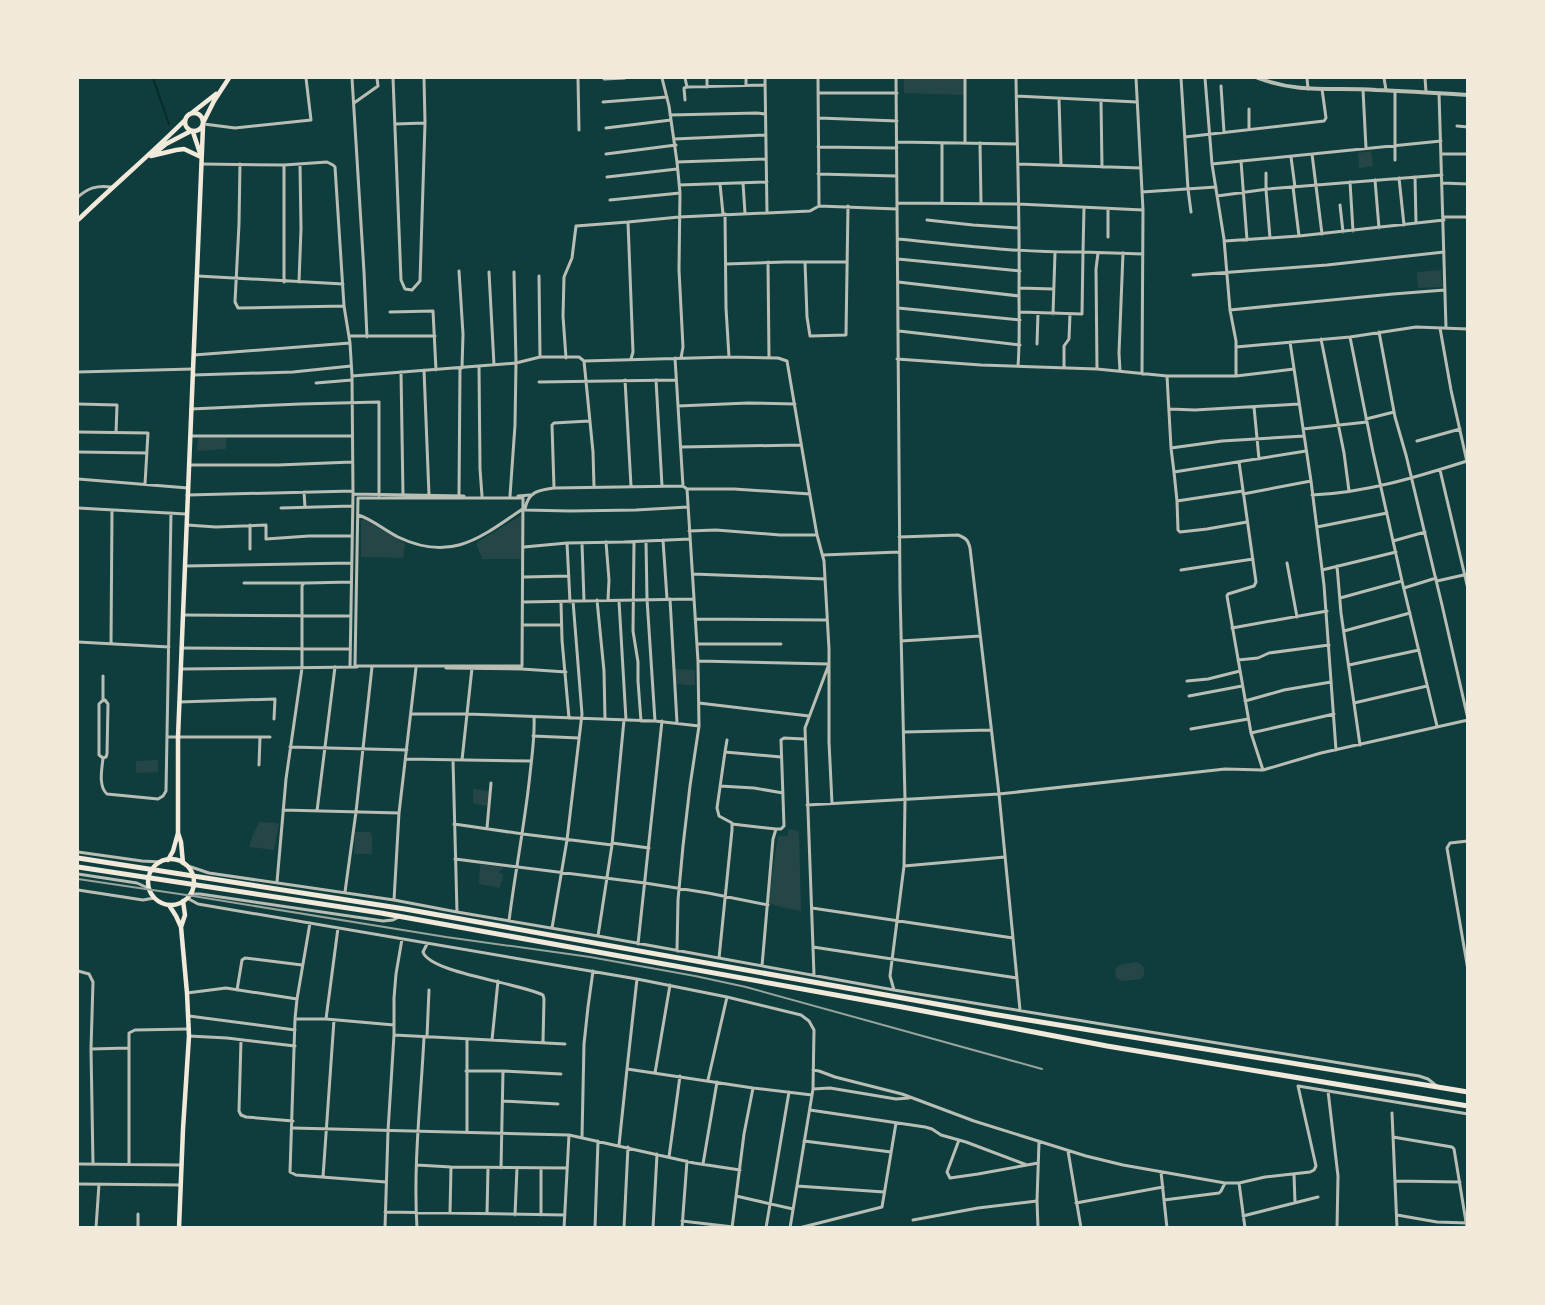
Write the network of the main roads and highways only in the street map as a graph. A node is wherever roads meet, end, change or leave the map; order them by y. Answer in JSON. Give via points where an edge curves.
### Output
{"nodes":[{"id":1,"x":229,"y":78,"type":"edge"},
{"id":2,"x":220,"y":91,"type":"junction"},
{"id":3,"x":192,"y":113,"type":"junction"},
{"id":4,"x":185,"y":120,"type":"junction"},
{"id":5,"x":203,"y":124,"type":"junction"},
{"id":6,"x":192,"y":131,"type":"junction"},
{"id":7,"x":151,"y":156,"type":"junction"},
{"id":8,"x":201,"y":157,"type":"junction"},
{"id":9,"x":144,"y":160,"type":"junction"},
{"id":10,"x":78,"y":220,"type":"edge"},
{"id":11,"x":178,"y":833,"type":"junction"},
{"id":12,"x":78,"y":858,"type":"edge"},
{"id":13,"x":168,"y":860,"type":"junction"},
{"id":14,"x":184,"y":864,"type":"junction"},
{"id":15,"x":78,"y":867,"type":"edge"},
{"id":16,"x":187,"y":898,"type":"junction"},
{"id":17,"x":169,"y":905,"type":"junction"},
{"id":18,"x":181,"y":927,"type":"junction"},
{"id":19,"x":1468,"y":1092,"type":"edge"},
{"id":20,"x":1468,"y":1106,"type":"edge"},
{"id":21,"x":179,"y":1228,"type":"edge"}],
"edges":[{"from":1,"to":2,"type":"main road"},
{"from":2,"to":3,"type":"main road"},
{"from":2,"to":5,"type":"main road"},
{"from":3,"to":4,"type":"main road"},
{"from":3,"to":5,"type":"main road","via":[[200,115]]},
{"from":4,"to":6,"type":"main road"},
{"from":4,"to":9,"type":"main road"},
{"from":5,"to":6,"type":"main road","via":[[198,131]]},
{"from":5,"to":8,"type":"main road"},
{"from":6,"to":7,"type":"main road"},
{"from":6,"to":8,"type":"main road"},
{"from":7,"to":8,"type":"main road","via":[[184,149]]},
{"from":7,"to":9,"type":"main road"},
{"from":8,"to":11,"type":"main road","via":[[180,669]]},
{"from":9,"to":10,"type":"main road"},
{"from":11,"to":13,"type":"main road"},
{"from":11,"to":14,"type":"main road"},
{"from":12,"to":19,"type":"highway","via":[[382,906],[963,1009]]},
{"from":13,"to":14,"type":"main road"},
{"from":13,"to":17,"type":"main road","via":[[150,872],[148,888],[154,898]]},
{"from":14,"to":16,"type":"main road","via":[[193,879]]},
{"from":15,"to":20,"type":"highway","via":[[381,913],[1107,1046]]},
{"from":16,"to":17,"type":"main road","via":[[179,904]]},
{"from":16,"to":18,"type":"main road"},
{"from":17,"to":18,"type":"main road"},
{"from":18,"to":21,"type":"main road","via":[[189,1036]]}]}
